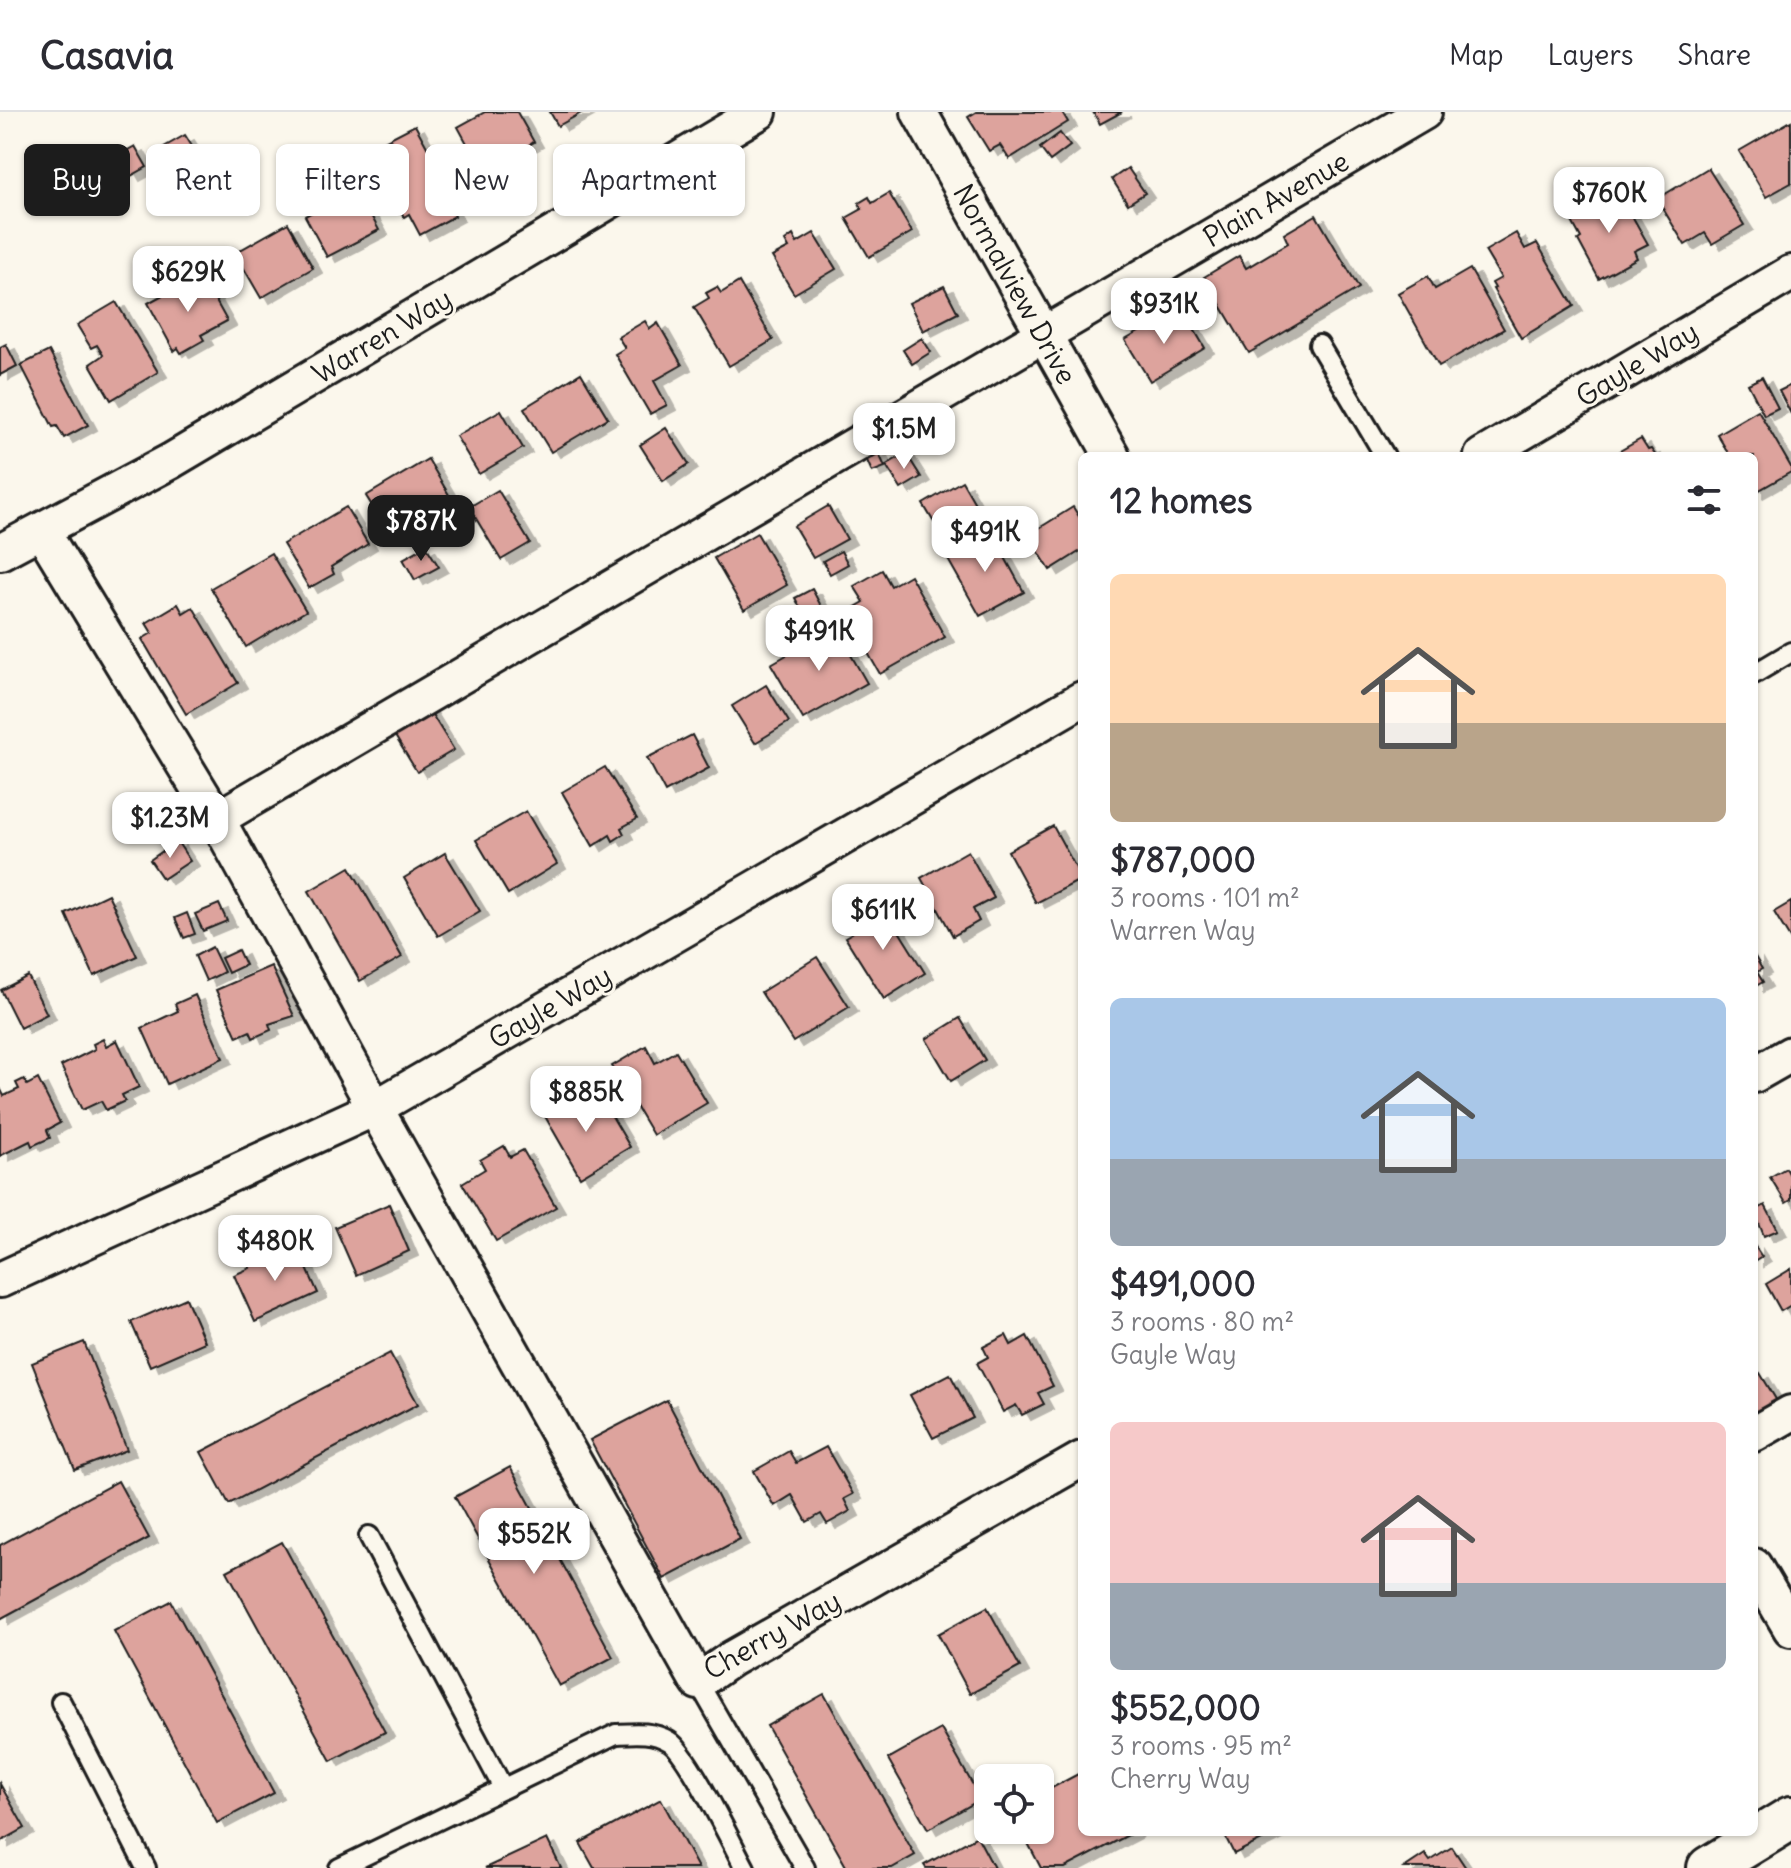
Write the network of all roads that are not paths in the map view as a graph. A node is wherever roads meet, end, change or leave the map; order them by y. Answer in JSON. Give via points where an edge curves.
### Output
{"nodes":[{"id":1,"x":759,"y":112,"type":"edge"},
{"id":2,"x":919,"y":112,"type":"edge"},
{"id":3,"x":1424,"y":112,"type":"edge"},
{"id":4,"x":1791,"y":273,"type":"edge"},
{"id":5,"x":1045,"y":334,"type":"junction"},
{"id":6,"x":1319,"y":345,"type":"dead end"},
{"id":7,"x":1110,"y":452,"type":"edge"},
{"id":8,"x":1383,"y":452,"type":"edge"},
{"id":9,"x":1489,"y":452,"type":"edge"},
{"id":10,"x":42,"y":531,"type":"junction"},
{"id":11,"x":0,"y":552,"type":"edge"},
{"id":12,"x":1791,"y":652,"type":"edge"},
{"id":13,"x":1758,"y":672,"type":"edge"},
{"id":14,"x":1078,"y":701,"type":"edge"},
{"id":15,"x":217,"y":819,"type":"junction"},
{"id":16,"x":1791,"y":1054,"type":"edge"},
{"id":17,"x":1758,"y":1073,"type":"edge"},
{"id":18,"x":375,"y":1108,"type":"junction"},
{"id":19,"x":0,"y":1280,"type":"edge"},
{"id":20,"x":1791,"y":1413,"type":"edge"},
{"id":21,"x":1758,"y":1432,"type":"edge"},
{"id":22,"x":1078,"y":1461,"type":"edge"},
{"id":23,"x":369,"y":1536,"type":"dead end"},
{"id":24,"x":1758,"y":1573,"type":"edge"},
{"id":25,"x":1791,"y":1629,"type":"edge"},
{"id":26,"x":698,"y":1682,"type":"junction"},
{"id":27,"x":61,"y":1702,"type":"dead end"},
{"id":28,"x":503,"y":1788,"type":"junction"},
{"id":29,"x":1791,"y":1818,"type":"edge"},
{"id":30,"x":146,"y":1868,"type":"edge"},
{"id":31,"x":339,"y":1868,"type":"edge"},
{"id":32,"x":745,"y":1868,"type":"edge"},
{"id":33,"x":805,"y":1868,"type":"edge"},
{"id":34,"x":1709,"y":1868,"type":"edge"}],
"edges":[{"from":1,"to":10,"type":"street","name":"Warren Way","via":[[171,461]]},
{"from":2,"to":5,"type":"street","name":"Normalview Drive"},
{"from":3,"to":5,"type":"street","name":"Plain Avenue"},
{"from":4,"to":9,"type":"street","name":"Gayle Way"},
{"from":5,"to":7,"type":"street","name":"Normalview Drive"},
{"from":5,"to":15,"type":"street","name":"Plain Avenue"},
{"from":6,"to":8,"type":"lane"},
{"from":10,"to":11,"type":"street","name":"Warren Way"},
{"from":10,"to":15,"type":"street","name":"Cherry Way"},
{"from":12,"to":13,"type":"lane"},
{"from":14,"to":18,"type":"street","name":"Gayle Way"},
{"from":15,"to":18,"type":"street","name":"Cherry Way"},
{"from":16,"to":17,"type":"street"},
{"from":18,"to":19,"type":"street","name":"Gayle Way"},
{"from":18,"to":26,"type":"street","name":"Cherry Way"},
{"from":20,"to":21,"type":"street"},
{"from":22,"to":26,"type":"street","name":"Cherry Way"},
{"from":23,"to":28,"type":"lane"},
{"from":24,"to":25,"type":"street"},
{"from":26,"to":33,"type":"lane"},
{"from":27,"to":30,"type":"lane"},
{"from":28,"to":31,"type":"lane"},
{"from":28,"to":32,"type":"lane","via":[[616,1734],[648,1732],[672,1742],[686,1759]]},
{"from":29,"to":34,"type":"street"}]}
